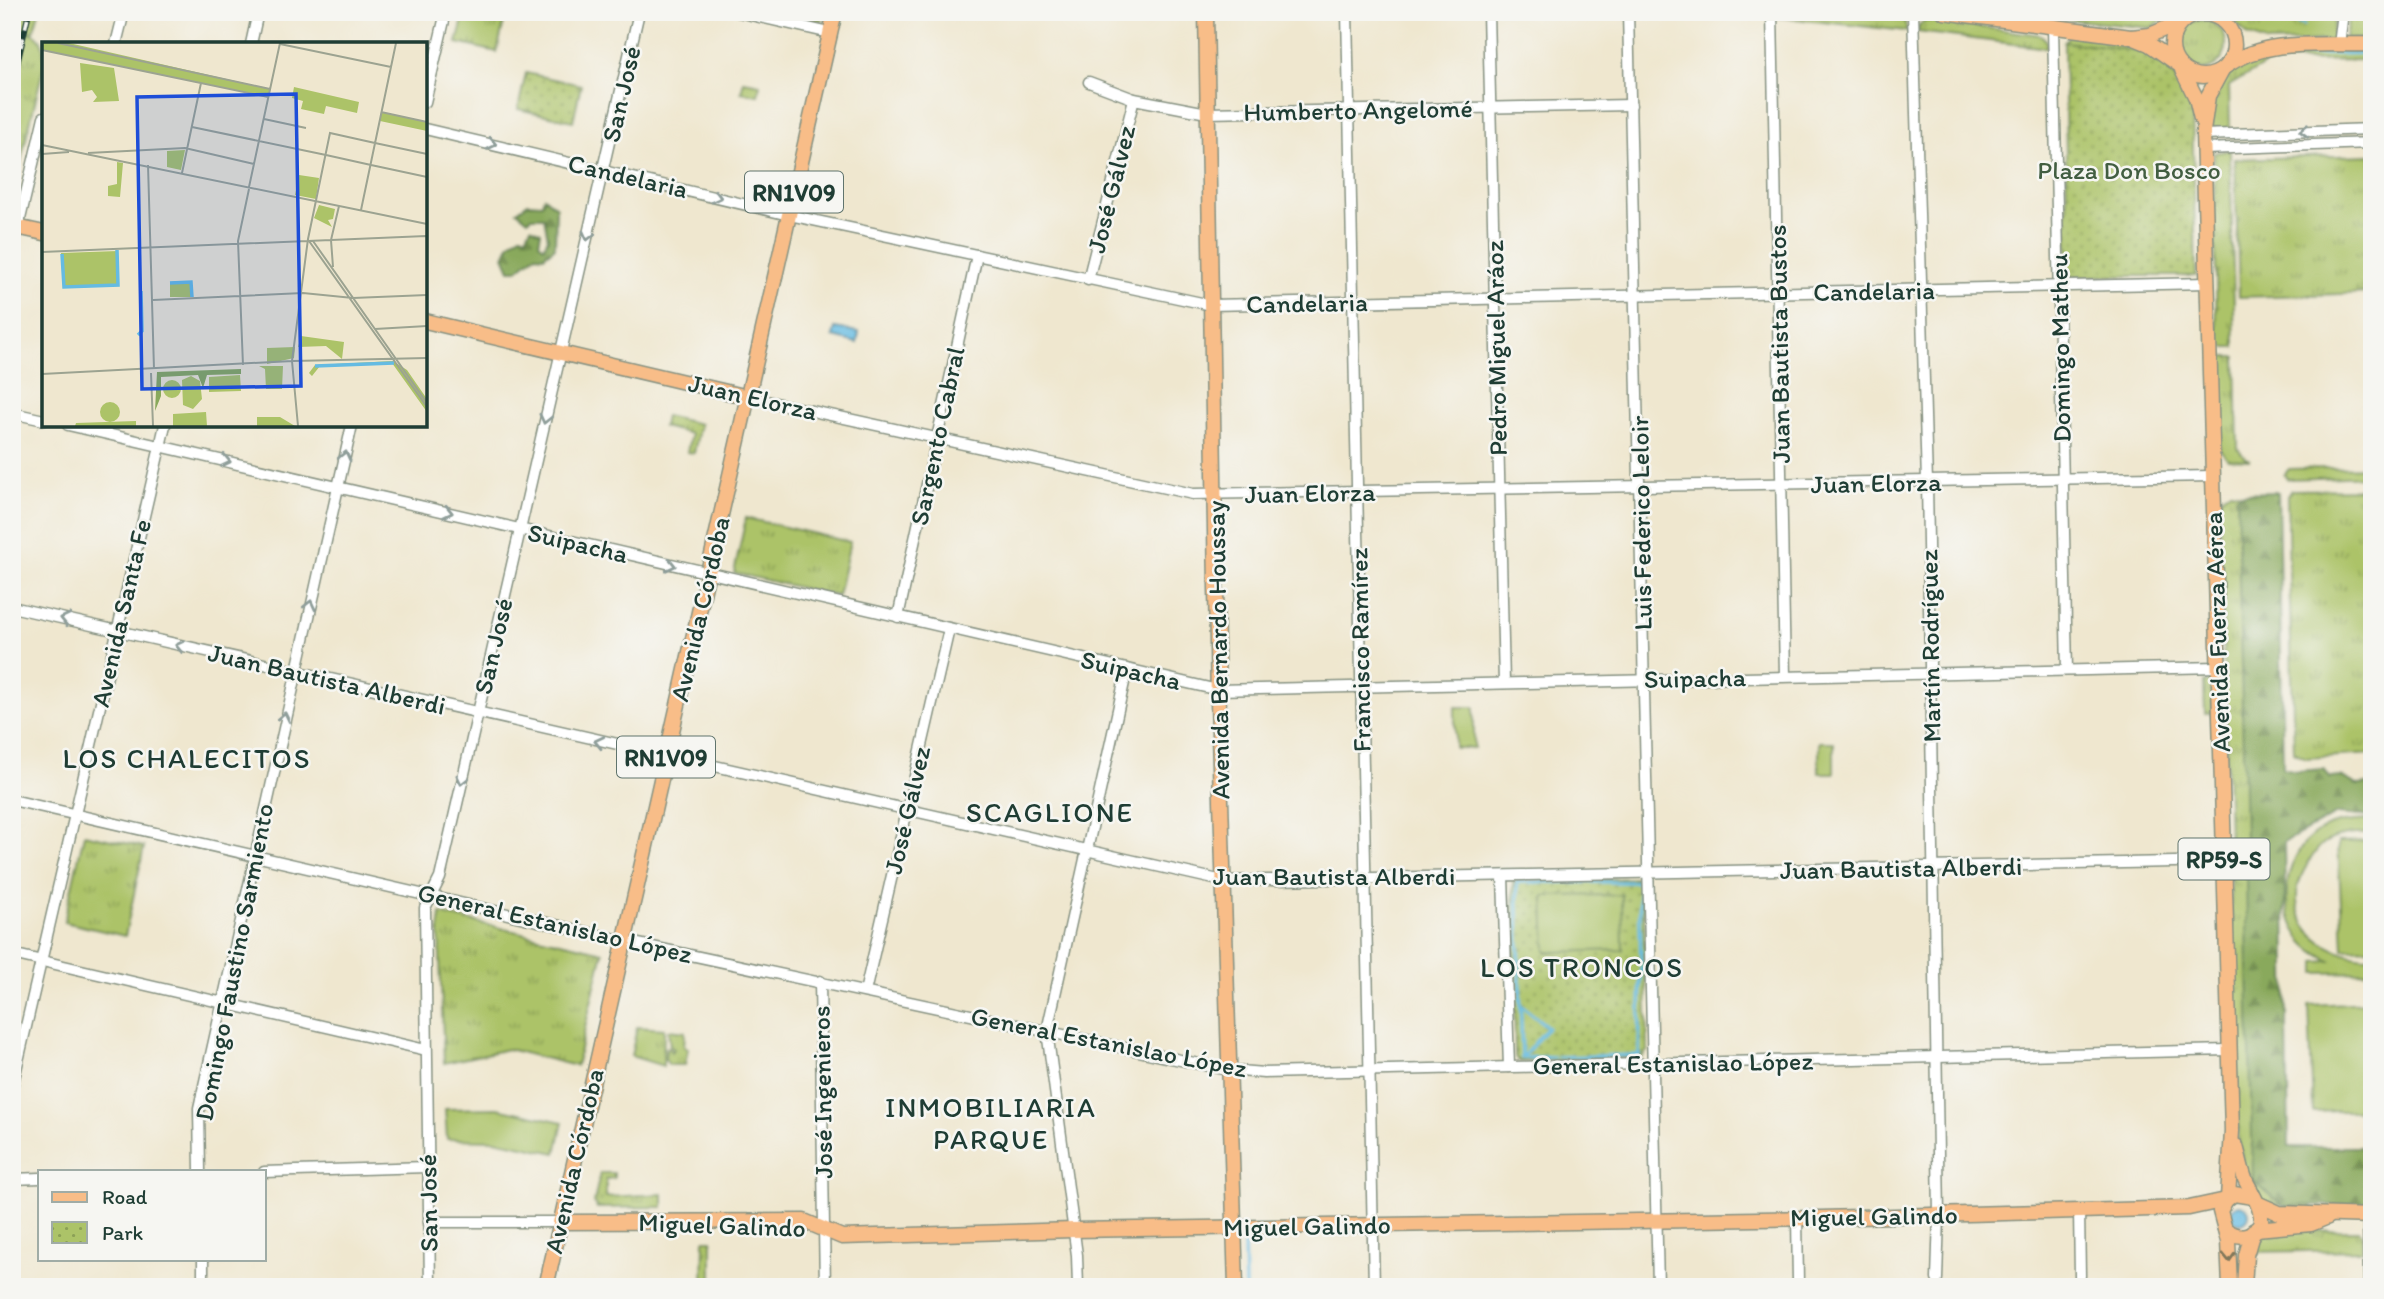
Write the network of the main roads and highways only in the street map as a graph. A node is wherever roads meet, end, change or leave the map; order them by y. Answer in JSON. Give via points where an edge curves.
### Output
{"nodes":[{"id":1,"x":835,"y":12,"type":"edge"},
{"id":2,"x":1206,"y":12,"type":"edge"},
{"id":3,"x":1944,"y":12,"type":"edge"},
{"id":4,"x":1971,"y":14,"type":"edge"},
{"id":5,"x":2185,"y":18,"type":"edge"},
{"id":6,"x":2223,"y":20,"type":"edge"},
{"id":7,"x":2131,"y":37,"type":"junction"},
{"id":8,"x":2372,"y":44,"type":"edge"},
{"id":9,"x":2268,"y":47,"type":"junction"},
{"id":10,"x":2180,"y":66,"type":"junction"},
{"id":11,"x":2224,"y":69,"type":"junction"},
{"id":12,"x":2203,"y":138,"type":"junction"},
{"id":13,"x":15,"y":226,"type":"edge"},
{"id":14,"x":42,"y":233,"type":"edge"},
{"id":15,"x":427,"y":321,"type":"edge"},
{"id":16,"x":748,"y":397,"type":"junction"},
{"id":17,"x":2232,"y":1133,"type":"junction"},
{"id":18,"x":2227,"y":1199,"type":"junction"},
{"id":19,"x":2256,"y":1201,"type":"junction"},
{"id":20,"x":2189,"y":1208,"type":"junction"},
{"id":21,"x":2370,"y":1216,"type":"edge"},
{"id":22,"x":2330,"y":1217,"type":"junction"},
{"id":23,"x":560,"y":1222,"type":"junction"},
{"id":24,"x":2223,"y":1226,"type":"junction"},
{"id":25,"x":1235,"y":1227,"type":"junction"},
{"id":26,"x":2255,"y":1230,"type":"junction"},
{"id":27,"x":546,"y":1287,"type":"edge"},
{"id":28,"x":1236,"y":1287,"type":"edge"},
{"id":29,"x":2230,"y":1287,"type":"edge"},
{"id":30,"x":2244,"y":1287,"type":"edge"}],
"edges":[{"from":1,"to":16,"type":"main road","name":"Avenida Córdoba","number":"RN1V09"},
{"from":2,"to":25,"type":"main road","name":"Avenida Bernardo Houssay","via":[[1227,1070]]},
{"from":3,"to":4,"type":"main road","number":"RP59-S"},
{"from":4,"to":7,"type":"main road","number":"RP59-S"},
{"from":5,"to":6,"type":"main road","number":"RP59-S","via":[[2204,14]]},
{"from":5,"to":7,"type":"main road","number":"RP59-S"},
{"from":5,"to":10,"type":"main road","via":[[2172,43]]},
{"from":6,"to":9,"type":"main road","via":[[2245,40]]},
{"from":6,"to":11,"type":"main road","number":"RP59-S","via":[[2234,46]]},
{"from":7,"to":10,"type":"main road","number":"RP59-S"},
{"from":8,"to":9,"type":"main road"},
{"from":9,"to":11,"type":"main road","via":[[2246,54]]},
{"from":10,"to":11,"type":"main road","via":[[2201,77]]},
{"from":10,"to":12,"type":"main road","name":"Avenida Fuerza Aérea","number":"RP59-S","via":[[2196,98]]},
{"from":11,"to":12,"type":"main road","name":"Avenida Fuerza Aérea","number":"RP59-S","via":[[2208,96]]},
{"from":12,"to":17,"type":"main road","name":"Avenida Fuerza Aérea","number":"RP59-S"},
{"from":13,"to":14,"type":"main road"},
{"from":15,"to":16,"type":"main road","name":"Juan Elorza"},
{"from":16,"to":23,"type":"main road","name":"Avenida Córdoba","number":"RN1V09"},
{"from":17,"to":18,"type":"main road","name":"Avenida Fuerza Aérea","number":"RP59-S"},
{"from":17,"to":19,"type":"main road","name":"Avenida Fuerza Aérea","number":"RP59-S"},
{"from":18,"to":19,"type":"main road","via":[[2241,1193]]},
{"from":18,"to":20,"type":"main road","name":"Miguel Galindo"},
{"from":18,"to":24,"type":"main road","name":"Avenida Fuerza Aérea","number":"RP59-S","via":[[2220,1212]]},
{"from":19,"to":22,"type":"main road","via":[[2279,1213]]},
{"from":19,"to":26,"type":"main road","name":"Avenida Fuerza Aérea","via":[[2262,1217]]},
{"from":20,"to":24,"type":"main road","name":"Miguel Galindo"},
{"from":20,"to":25,"type":"main road","name":"Miguel Galindo"},
{"from":21,"to":22,"type":"main road"},
{"from":22,"to":26,"type":"main road","via":[[2311,1224]]},
{"from":23,"to":25,"type":"main road","name":"Miguel Galindo","via":[[804,1221],[842,1237]]},
{"from":23,"to":27,"type":"main road","name":"Avenida Córdoba","number":"RN1V09"},
{"from":24,"to":26,"type":"main road","via":[[2236,1235]]},
{"from":24,"to":29,"type":"main road","name":"Avenida Fuerza Aérea","one_way":true},
{"from":25,"to":28,"type":"main road","name":"Avenida Bernardo Houssay"},
{"from":26,"to":30,"type":"main road","name":"Avenida Fuerza Aérea","via":[[2246,1255]]}]}
